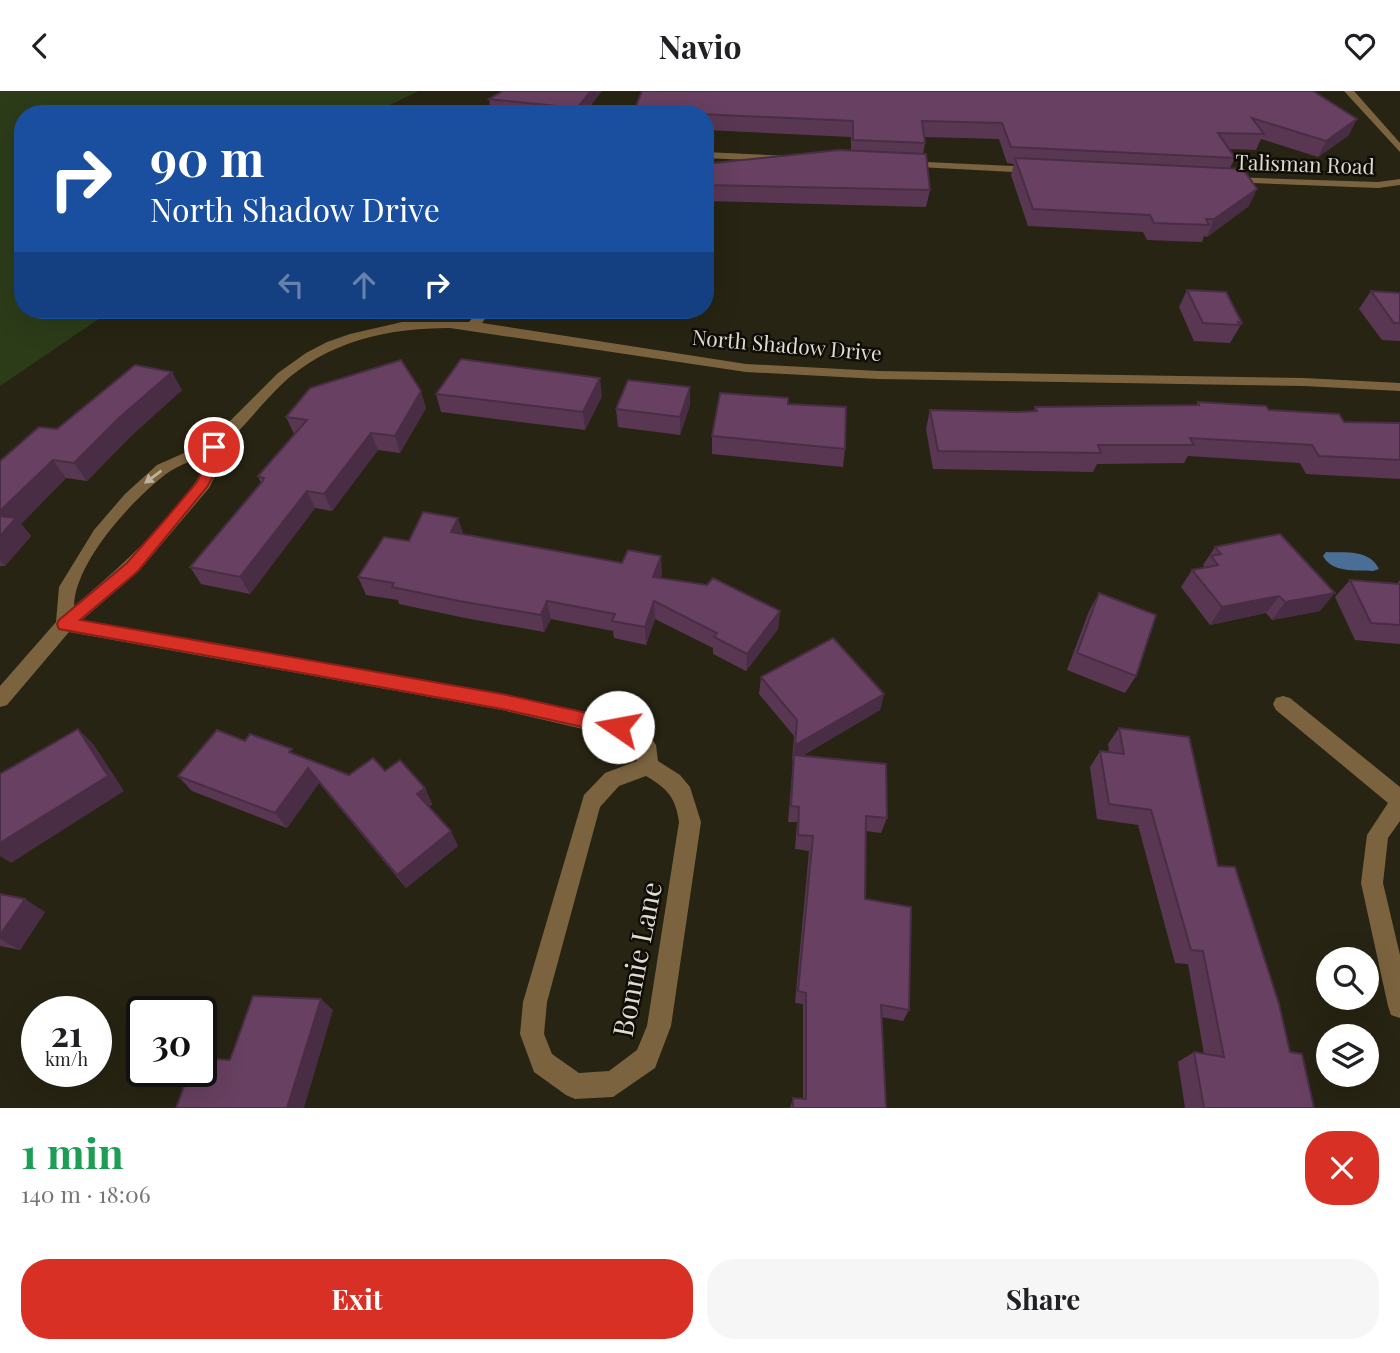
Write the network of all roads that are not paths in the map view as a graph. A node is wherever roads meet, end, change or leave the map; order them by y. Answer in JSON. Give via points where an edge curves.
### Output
{"nodes":[{"id":1,"x":1349,"y":91,"type":"edge"},
{"id":2,"x":1400,"y":149,"type":"edge"},
{"id":3,"x":714,"y":155,"type":"edge"},
{"id":4,"x":797,"y":159,"type":"edge"},
{"id":5,"x":894,"y":164,"type":"edge"},
{"id":6,"x":1051,"y":171,"type":"edge"},
{"id":7,"x":1214,"y":179,"type":"edge"},
{"id":8,"x":1400,"y":182,"type":"edge"},
{"id":9,"x":478,"y":319,"type":"edge"},
{"id":10,"x":473,"y":326,"type":"junction"},
{"id":11,"x":1400,"y":387,"type":"edge"},
{"id":12,"x":214,"y":447,"type":"junction"},
{"id":13,"x":65,"y":624,"type":"junction"},
{"id":14,"x":0,"y":699,"type":"edge"},
{"id":15,"x":1283,"y":704,"type":"dead end"},
{"id":16,"x":648,"y":766,"type":"junction"},
{"id":17,"x":1400,"y":802,"type":"edge"},
{"id":18,"x":1400,"y":1006,"type":"edge"}],
"edges":[{"from":1,"to":2,"type":"street","name":"Talisman Road"},
{"from":3,"to":4,"type":"street"},
{"from":5,"to":6,"type":"street"},
{"from":7,"to":8,"type":"street","name":"Talisman Road"},
{"from":9,"to":10,"type":"street"},
{"from":10,"to":11,"type":"street","name":"North Shadow Drive","via":[[746,368]]},
{"from":10,"to":12,"type":"street","name":"North Shadow Drive","via":[[404,325],[331,346],[292,368]]},
{"from":12,"to":13,"type":"street","name":"North Shadow Drive","via":[[213,464],[202,484],[162,533],[133,567]]},
{"from":12,"to":13,"type":"street","name":"North Shadow Drive","one_way":true,"via":[[177,460],[148,479],[117,513],[67,589]]},
{"from":13,"to":14,"type":"street","name":"North Shadow Drive"},
{"from":13,"to":16,"type":"street","via":[[618,727],[638,734],[646,745]]},
{"from":15,"to":17,"type":"street"},
{"from":16,"to":16,"type":"street","name":"Bonnie Lane","via":[[612,779],[591,802],[535,1002],[532,1034],[543,1063],[575,1086],[613,1084],[646,1059],[659,1026],[690,822],[688,803],[676,783]]},
{"from":17,"to":18,"type":"street","via":[[1378,835],[1372,883]]}]}
